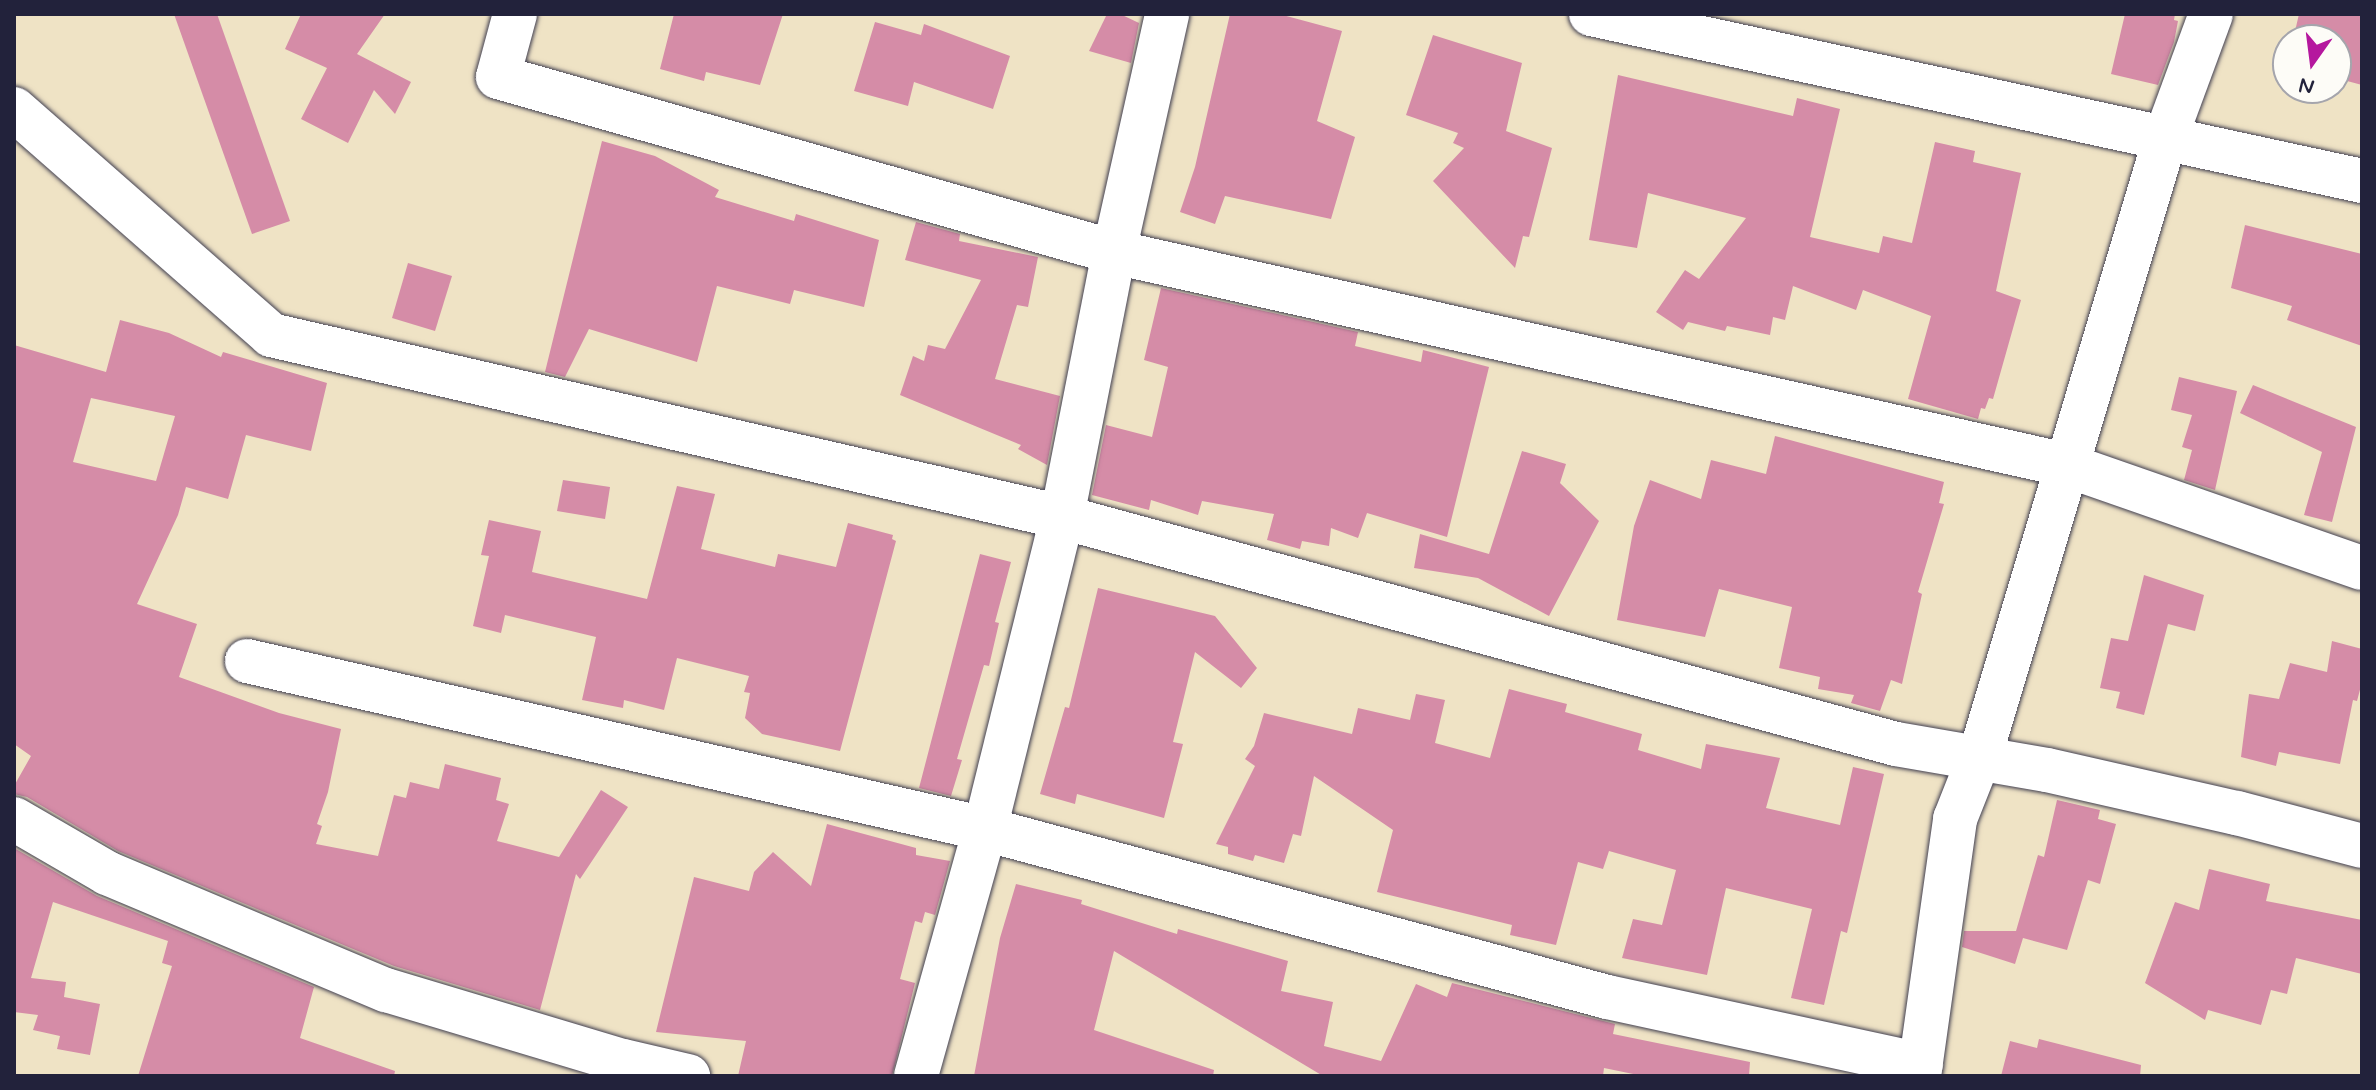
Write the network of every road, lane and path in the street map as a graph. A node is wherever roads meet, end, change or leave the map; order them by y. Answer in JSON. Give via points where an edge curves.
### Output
{"nodes":[{"id":1,"x":515,"y":14,"type":"edge"},
{"id":2,"x":1167,"y":14,"type":"edge"},
{"id":3,"x":1591,"y":14,"type":"edge"},
{"id":4,"x":2211,"y":14,"type":"edge"},
{"id":5,"x":14,"y":109,"type":"edge"},
{"id":6,"x":2165,"y":139,"type":"junction"},
{"id":7,"x":2362,"y":181,"type":"edge"},
{"id":8,"x":1114,"y":252,"type":"junction"},
{"id":9,"x":2066,"y":465,"type":"junction"},
{"id":10,"x":1062,"y":517,"type":"junction"},
{"id":11,"x":2362,"y":568,"type":"edge"},
{"id":12,"x":247,"y":661,"type":"dead end"},
{"id":13,"x":1980,"y":756,"type":"junction"},
{"id":14,"x":14,"y":819,"type":"edge"},
{"id":15,"x":985,"y":829,"type":"junction"},
{"id":16,"x":2362,"y":846,"type":"edge"},
{"id":17,"x":1920,"y":1071,"type":"edge"},
{"id":18,"x":688,"y":1076,"type":"edge"},
{"id":19,"x":916,"y":1076,"type":"edge"}],
"edges":[{"from":1,"to":8,"type":"street","via":[[498,77]]},
{"from":2,"to":8,"type":"street"},
{"from":3,"to":6,"type":"street"},
{"from":4,"to":6,"type":"street"},
{"from":5,"to":10,"type":"street","via":[[271,335]]},
{"from":6,"to":7,"type":"street"},
{"from":6,"to":9,"type":"street"},
{"from":8,"to":9,"type":"street"},
{"from":8,"to":10,"type":"street"},
{"from":9,"to":11,"type":"street"},
{"from":9,"to":13,"type":"street"},
{"from":10,"to":13,"type":"street","via":[[1896,744]]},
{"from":10,"to":15,"type":"street"},
{"from":12,"to":15,"type":"street"},
{"from":13,"to":16,"type":"street"},
{"from":13,"to":17,"type":"street","via":[[1955,819]]},
{"from":14,"to":18,"type":"street","via":[[107,873],[386,990]]},
{"from":15,"to":17,"type":"street","via":[[1607,997]]},
{"from":15,"to":19,"type":"street"}]}
